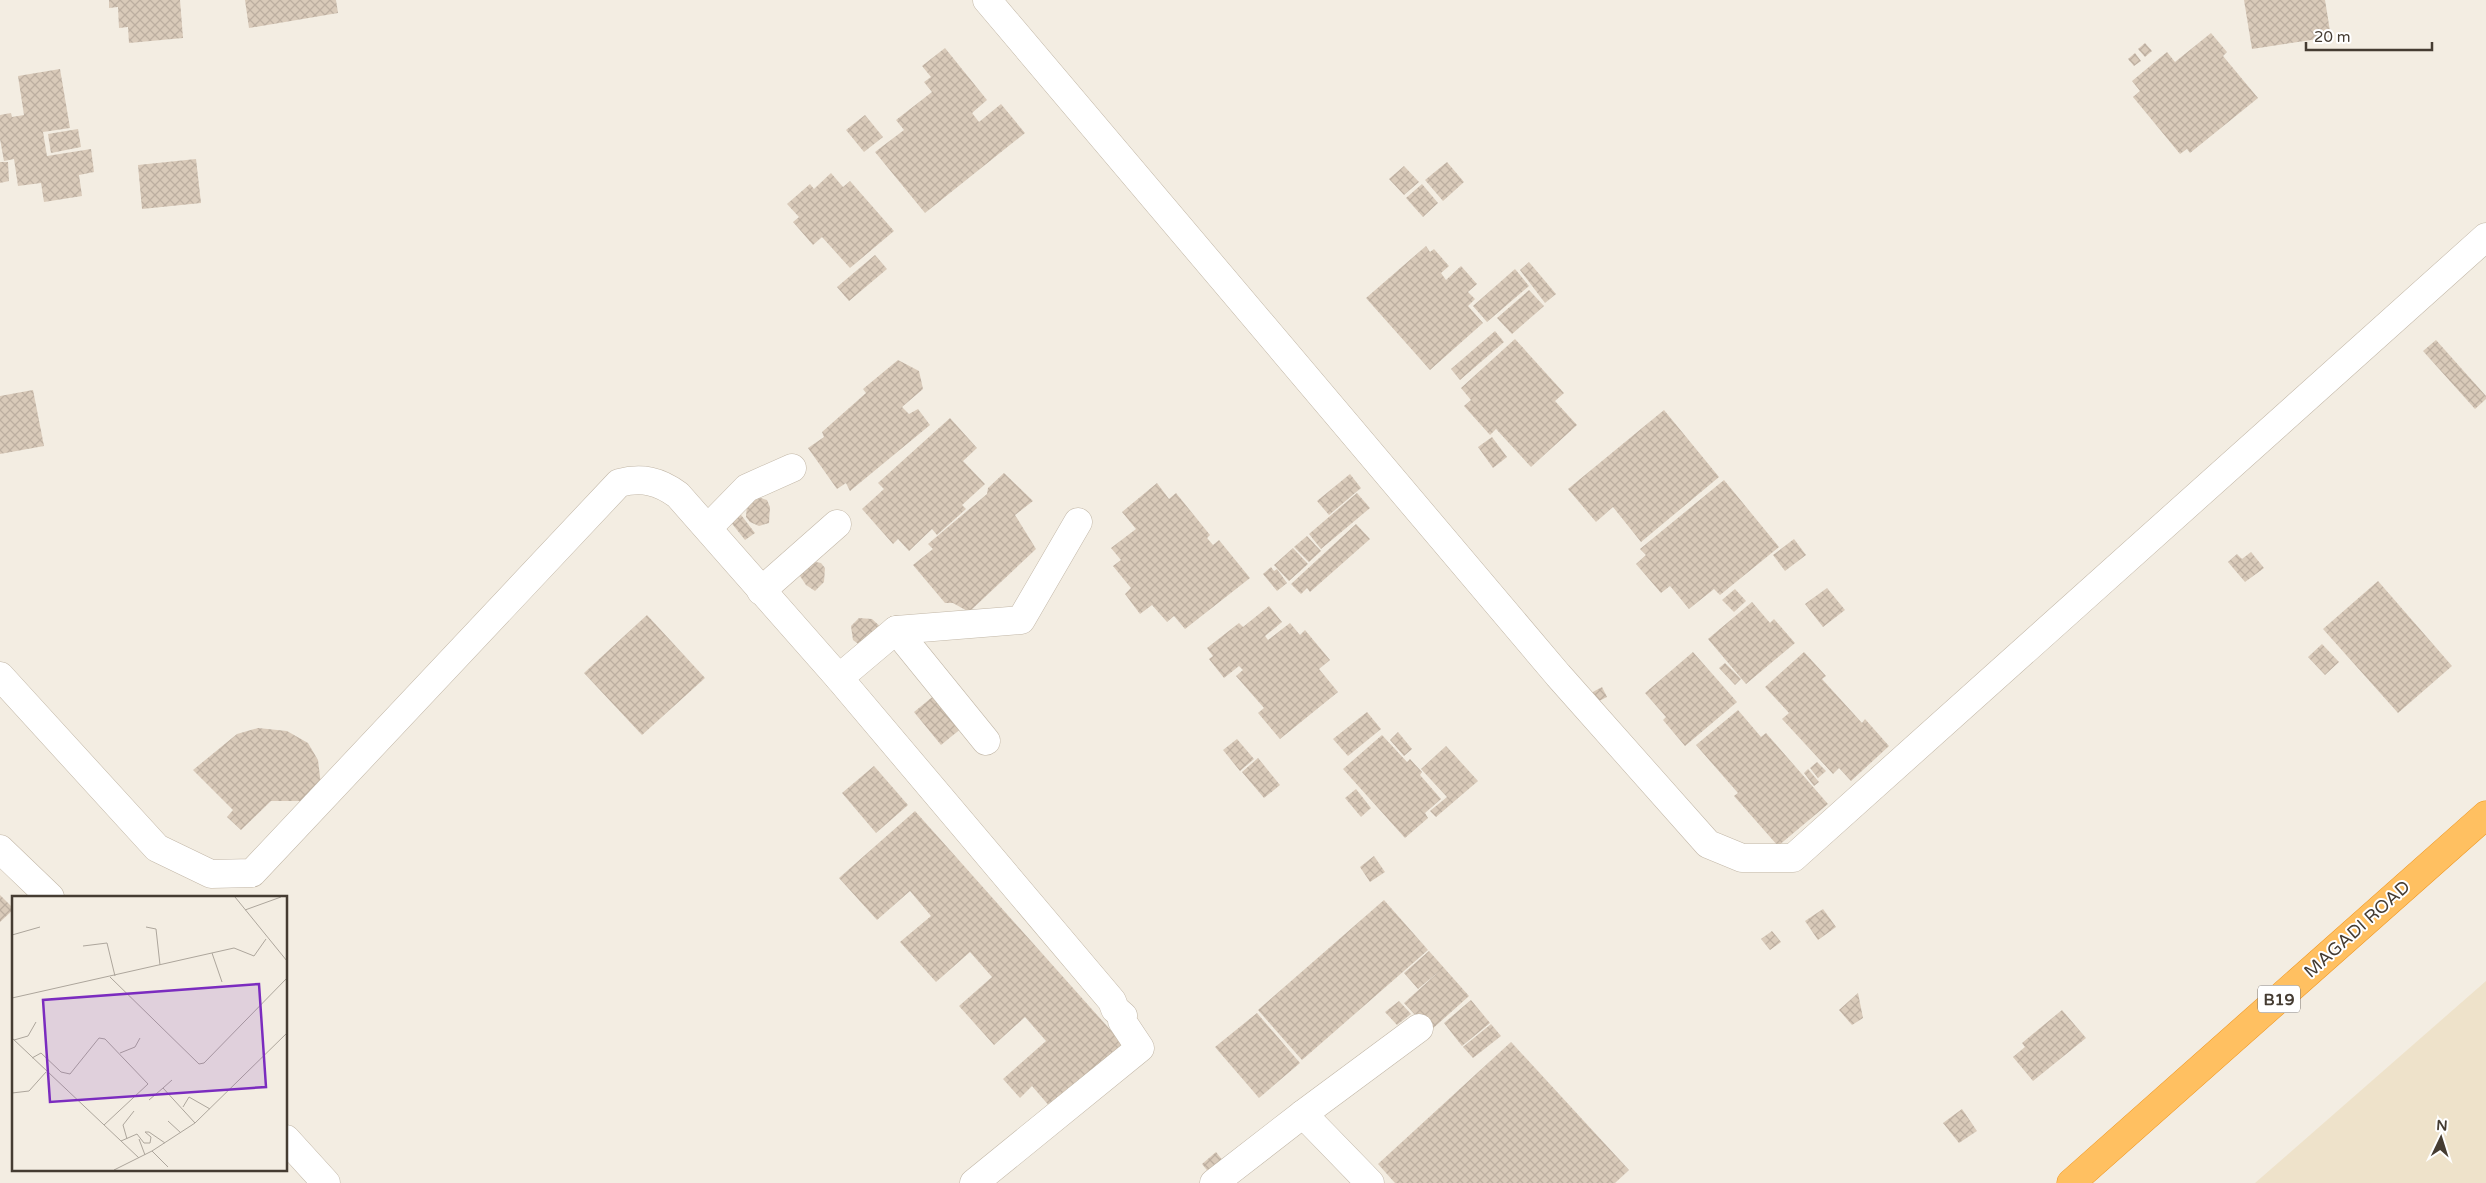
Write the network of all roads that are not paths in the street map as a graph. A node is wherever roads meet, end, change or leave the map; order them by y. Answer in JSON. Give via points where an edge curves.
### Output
{"nodes":[{"id":1,"x":987,"y":0,"type":"edge"},
{"id":2,"x":2486,"y":237,"type":"edge"},
{"id":3,"x":792,"y":468,"type":"dead end"},
{"id":4,"x":1078,"y":522,"type":"dead end"},
{"id":5,"x":838,"y":524,"type":"dead end"},
{"id":6,"x":708,"y":528,"type":"junction"},
{"id":7,"x":761,"y":590,"type":"junction"},
{"id":8,"x":896,"y":630,"type":"junction"},
{"id":9,"x":0,"y":676,"type":"edge"},
{"id":10,"x":839,"y":678,"type":"junction"},
{"id":11,"x":986,"y":741,"type":"dead end"},
{"id":12,"x":2486,"y":815,"type":"edge"},
{"id":13,"x":0,"y":849,"type":"edge"},
{"id":14,"x":49,"y":896,"type":"edge"},
{"id":15,"x":1419,"y":1028,"type":"dead end"},
{"id":16,"x":1303,"y":1114,"type":"junction"},
{"id":17,"x":288,"y":1141,"type":"edge"},
{"id":18,"x":326,"y":1183,"type":"edge"},
{"id":19,"x":974,"y":1183,"type":"edge"},
{"id":20,"x":1214,"y":1183,"type":"edge"},
{"id":21,"x":1370,"y":1183,"type":"edge"},
{"id":22,"x":2071,"y":1183,"type":"edge"}],
"edges":[{"from":1,"to":2,"type":"street","via":[[1558,675],[1708,844],[1742,858],[1793,858]]},
{"from":3,"to":6,"type":"street","via":[[747,488]]},
{"from":4,"to":8,"type":"street","via":[[1022,620]]},
{"from":5,"to":7,"type":"street"},
{"from":6,"to":7,"type":"street"},
{"from":6,"to":9,"type":"street","via":[[666,486],[652,481],[619,483],[252,873],[211,874],[157,848]]},
{"from":7,"to":10,"type":"street"},
{"from":8,"to":10,"type":"street"},
{"from":8,"to":11,"type":"street"},
{"from":10,"to":19,"type":"street","via":[[1112,1001],[1140,1048]]},
{"from":12,"to":22,"type":"highway","name":"MAGADI ROAD","number":"B19"},
{"from":13,"to":14,"type":"street"},
{"from":15,"to":16,"type":"street"},
{"from":16,"to":20,"type":"street"},
{"from":16,"to":21,"type":"street"},
{"from":17,"to":18,"type":"street"}]}
